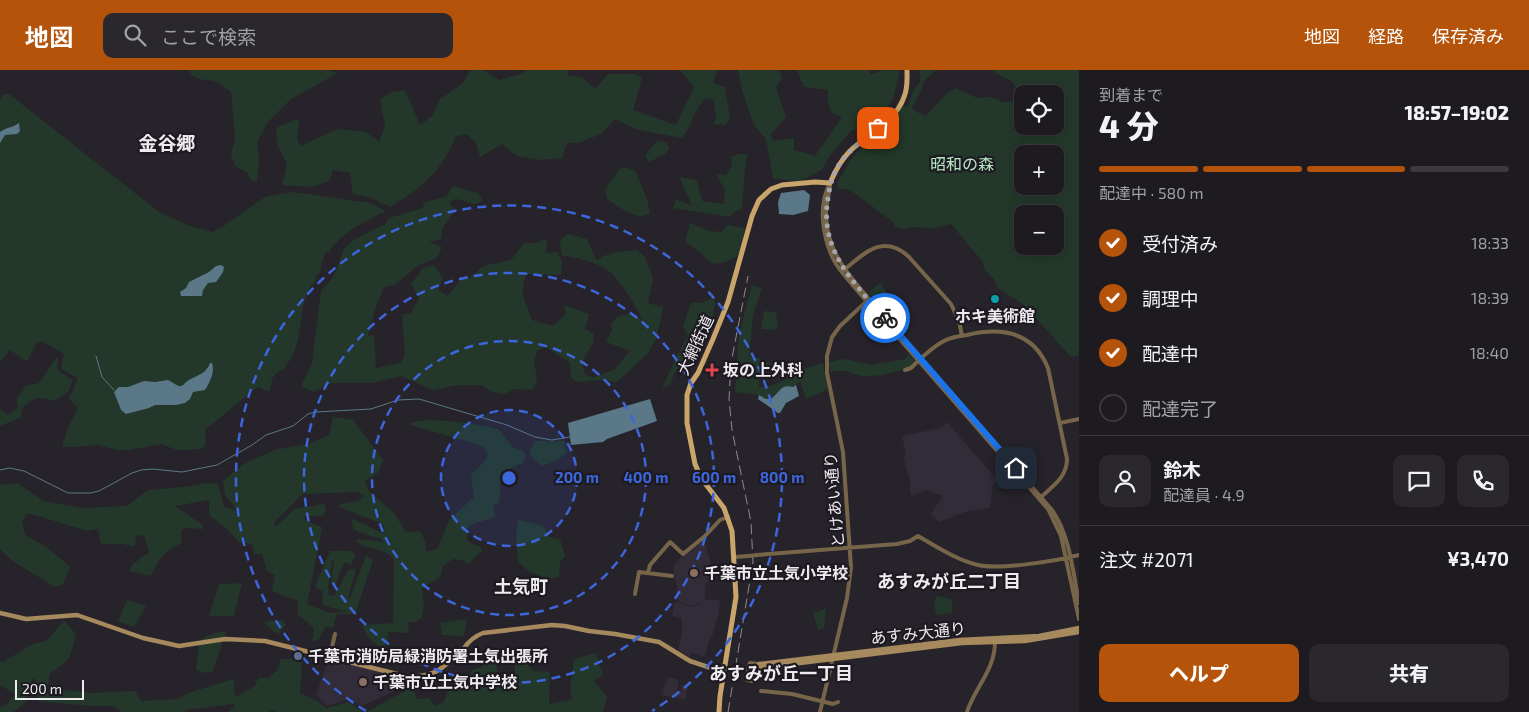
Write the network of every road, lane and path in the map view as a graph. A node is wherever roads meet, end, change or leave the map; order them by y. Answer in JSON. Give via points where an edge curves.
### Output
{"nodes":[{"id":1,"x":907,"y":70,"type":"edge"},
{"id":2,"x":830,"y":183,"type":"junction"},
{"id":3,"x":844,"y":270,"type":"junction"},
{"id":4,"x":868,"y":300,"type":"junction"},
{"id":5,"x":962,"y":336,"type":"junction"},
{"id":6,"x":919,"y":360,"type":"junction"},
{"id":7,"x":905,"y":370,"type":"dead end"},
{"id":8,"x":1079,"y":419,"type":"edge"},
{"id":9,"x":1060,"y":423,"type":"junction"},
{"id":10,"x":1040,"y":497,"type":"junction"},
{"id":11,"x":728,"y":517,"type":"junction"},
{"id":12,"x":850,"y":549,"type":"junction"},
{"id":13,"x":1079,"y":555,"type":"edge"},
{"id":14,"x":734,"y":557,"type":"junction"},
{"id":15,"x":1068,"y":558,"type":"junction"},
{"id":16,"x":648,"y":573,"type":"junction"},
{"id":17,"x":672,"y":576,"type":"dead end"},
{"id":18,"x":635,"y":594,"type":"dead end"},
{"id":19,"x":1079,"y":603,"type":"edge"},
{"id":20,"x":0,"y":613,"type":"edge"},
{"id":21,"x":1079,"y":618,"type":"edge"},
{"id":22,"x":1079,"y":630,"type":"edge"},
{"id":23,"x":335,"y":634,"type":"dead end"},
{"id":24,"x":995,"y":642,"type":"junction"},
{"id":25,"x":330,"y":656,"type":"junction"},
{"id":26,"x":833,"y":657,"type":"junction"},
{"id":27,"x":759,"y":666,"type":"junction"},
{"id":28,"x":723,"y":672,"type":"junction"},
{"id":29,"x":761,"y":691,"type":"dead end"},
{"id":30,"x":822,"y":702,"type":"junction"},
{"id":31,"x":838,"y":702,"type":"dead end"},
{"id":32,"x":719,"y":712,"type":"edge"},
{"id":33,"x":820,"y":712,"type":"edge"},
{"id":34,"x":967,"y":712,"type":"edge"}],
"edges":[{"from":1,"to":2,"type":"main road","via":[[901,104],[891,117],[846,156]]},
{"from":2,"to":3,"type":"street","via":[[826,212],[828,230]]},
{"from":2,"to":4,"type":"street","via":[[823,210],[829,247],[842,272]]},
{"from":2,"to":11,"type":"main road","name":"大網街道","via":[[782,186],[771,189],[759,200],[728,302],[714,339],[688,390],[686,410],[692,457],[701,478]]},
{"from":3,"to":4,"type":"street"},
{"from":3,"to":5,"type":"street","via":[[875,247],[901,250],[951,304]]},
{"from":4,"to":6,"type":"street"},
{"from":4,"to":12,"type":"street","name":"とけあい通り","via":[[836,331],[826,363],[843,452]]},
{"from":5,"to":6,"type":"street","via":[[942,341]]},
{"from":5,"to":9,"type":"street","via":[[1000,331],[1030,343],[1048,368]]},
{"from":6,"to":7,"type":"street"},
{"from":6,"to":10,"type":"street"},
{"from":8,"to":9,"type":"street"},
{"from":9,"to":10,"type":"street","via":[[1066,468],[1061,479]]},
{"from":10,"to":15,"type":"street","via":[[1060,523]]},
{"from":11,"to":14,"type":"main road","name":"大網街道"},
{"from":11,"to":16,"type":"street","via":[[720,520],[683,554],[670,542],[650,565]]},
{"from":12,"to":14,"type":"street","bridge":true},
{"from":12,"to":15,"type":"street","via":[[903,544],[918,536],[979,565]]},
{"from":12,"to":26,"type":"street","name":"とけあい通り","via":[[851,578]]},
{"from":13,"to":15,"type":"street"},
{"from":14,"to":28,"type":"main road","name":"大網街道","via":[[736,597]]},
{"from":15,"to":19,"type":"street"},
{"from":15,"to":21,"type":"street"},
{"from":16,"to":17,"type":"street"},
{"from":16,"to":18,"type":"street","via":[[639,572]]},
{"from":20,"to":25,"type":"main road","via":[[35,619],[78,615],[129,634],[173,645],[225,639],[265,641]]},
{"from":22,"to":24,"type":"main road","name":"あすみ大通り","via":[[1036,640]]},
{"from":22,"to":26,"type":"main road","name":"あすみ大通り","via":[[1028,638],[960,640]]},
{"from":23,"to":25,"type":"street"},
{"from":24,"to":26,"type":"main road","name":"あすみ大通り"},
{"from":24,"to":34,"type":"street","via":[[994,660]]},
{"from":25,"to":28,"type":"main road","via":[[405,676],[420,676],[441,670],[481,634],[558,625],[659,642],[690,661]]},
{"from":26,"to":27,"type":"main road","name":"あすみ大通り"},
{"from":26,"to":30,"type":"street","name":"とけあい通り"},
{"from":27,"to":27,"type":"street","via":[[756,678],[747,680],[750,663]]},
{"from":28,"to":32,"type":"main road","name":"大網街道"},
{"from":29,"to":30,"type":"street","via":[[792,694]]},
{"from":30,"to":31,"type":"street"},
{"from":30,"to":33,"type":"street","name":"とけあい通り"}]}
